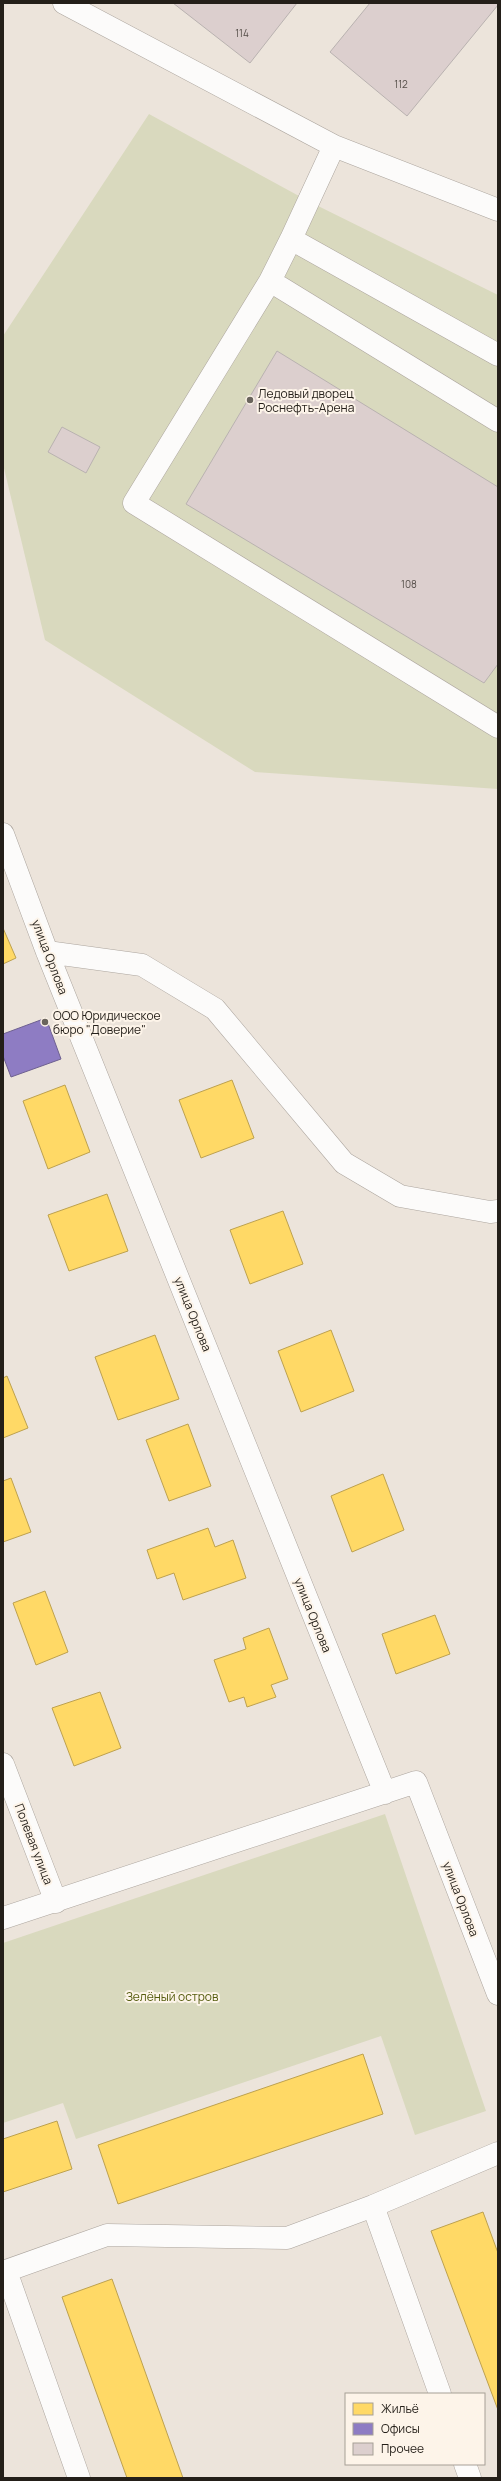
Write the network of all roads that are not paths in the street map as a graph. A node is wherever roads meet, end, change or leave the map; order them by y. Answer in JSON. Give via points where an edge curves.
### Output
{"nodes":[{"id":1,"x":64,"y":3,"type":"edge"},
{"id":2,"x":334,"y":146,"type":"junction"},
{"id":3,"x":498,"y":210,"type":"edge"},
{"id":4,"x":291,"y":239,"type":"junction"},
{"id":5,"x":270,"y":281,"type":"junction"},
{"id":6,"x":498,"y":355,"type":"edge"},
{"id":7,"x":498,"y":421,"type":"edge"},
{"id":8,"x":498,"y":728,"type":"edge"},
{"id":9,"x":3,"y":834,"type":"edge"},
{"id":10,"x":48,"y":952,"type":"junction"},
{"id":11,"x":498,"y":1211,"type":"edge"},
{"id":12,"x":3,"y":1764,"type":"edge"},
{"id":13,"x":385,"y":1793,"type":"junction"},
{"id":14,"x":56,"y":1902,"type":"junction"},
{"id":15,"x":3,"y":1918,"type":"edge"},
{"id":16,"x":498,"y":1994,"type":"edge"},
{"id":17,"x":498,"y":2153,"type":"edge"},
{"id":18,"x":373,"y":2206,"type":"junction"},
{"id":19,"x":4,"y":2272,"type":"edge"},
{"id":20,"x":440,"y":2393,"type":"edge"},
{"id":21,"x":465,"y":2465,"type":"edge"},
{"id":22,"x":79,"y":2478,"type":"edge"},
{"id":23,"x":470,"y":2478,"type":"edge"}],
"edges":[{"from":1,"to":2,"type":"street"},
{"from":2,"to":3,"type":"street"},
{"from":2,"to":4,"type":"street"},
{"from":4,"to":5,"type":"street"},
{"from":4,"to":6,"type":"street"},
{"from":5,"to":7,"type":"street"},
{"from":5,"to":8,"type":"street","via":[[134,503]]},
{"from":9,"to":10,"type":"street","name":"улица Орлова"},
{"from":10,"to":11,"type":"street","via":[[142,965],[215,1010],[344,1164],[400,1196],[490,1212]]},
{"from":10,"to":13,"type":"street","name":"улица Орлова"},
{"from":12,"to":14,"type":"street","name":"Полевая улица"},
{"from":13,"to":14,"type":"street"},
{"from":13,"to":16,"type":"street","name":"улица Орлова","via":[[416,1782]]},
{"from":14,"to":15,"type":"street"},
{"from":17,"to":18,"type":"street"},
{"from":18,"to":19,"type":"street","via":[[287,2238],[107,2235]]},
{"from":18,"to":20,"type":"street"},
{"from":19,"to":22,"type":"street"},
{"from":21,"to":23,"type":"street"}]}
